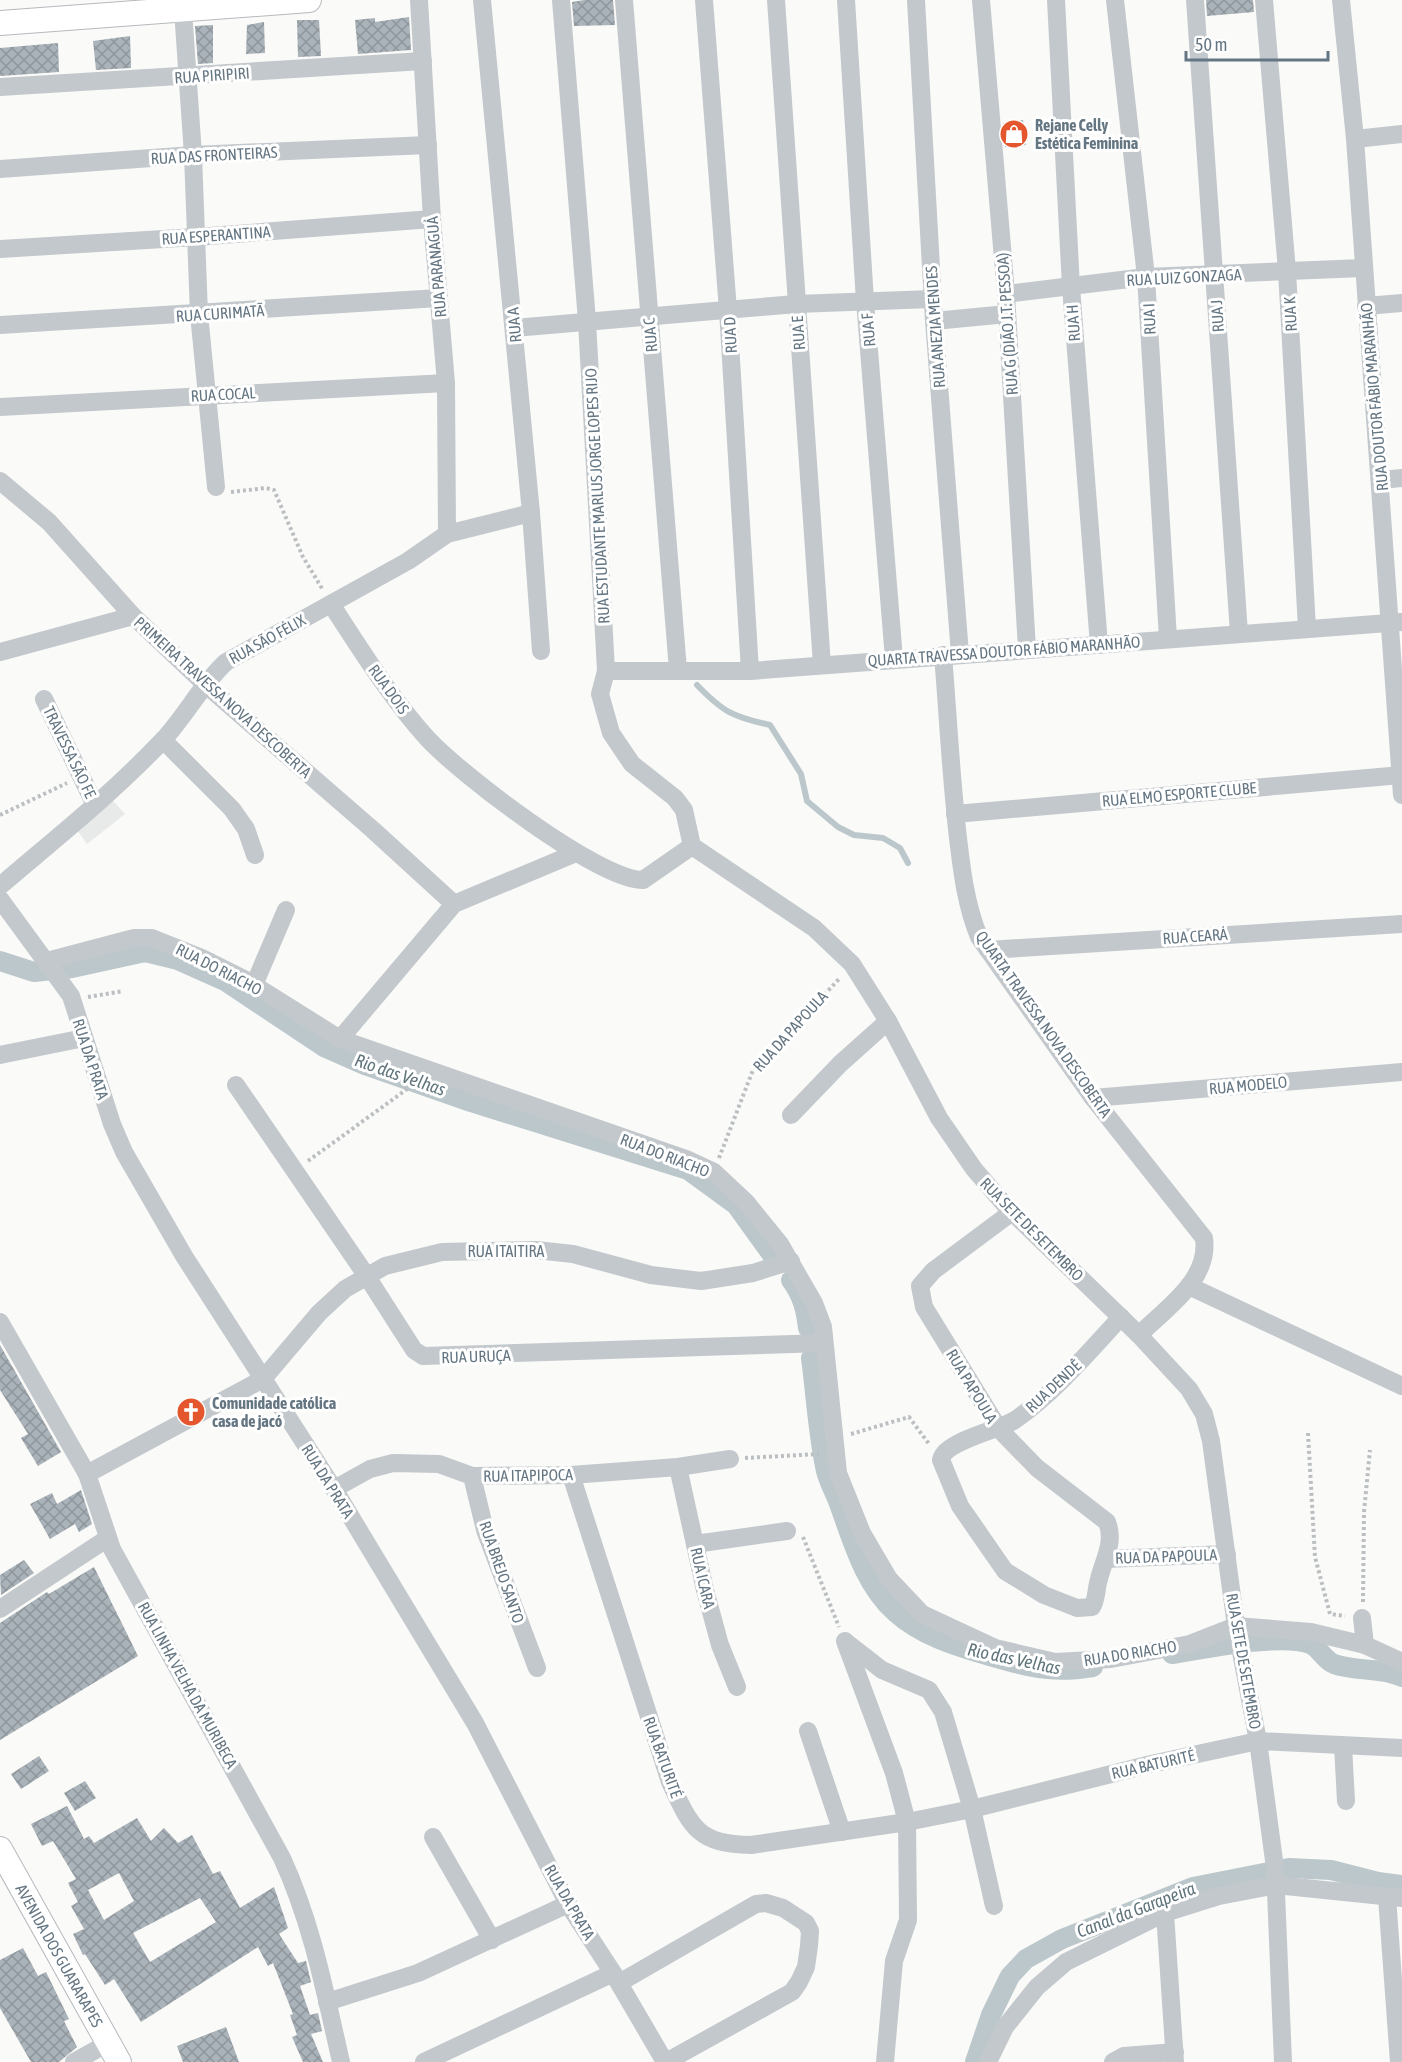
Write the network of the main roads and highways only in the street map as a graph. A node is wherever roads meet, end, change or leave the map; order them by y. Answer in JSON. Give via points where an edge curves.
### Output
{"nodes":[{"id":1,"x":309,"y":0,"type":"edge"},
{"id":2,"x":0,"y":23,"type":"edge"},
{"id":3,"x":0,"y":1849,"type":"edge"},
{"id":4,"x":114,"y":2053,"type":"edge"}],
"edges":[{"from":1,"to":2,"type":"main road"},
{"from":3,"to":4,"type":"main road","name":"AVENIDA DOS GUARARAPES"}]}
